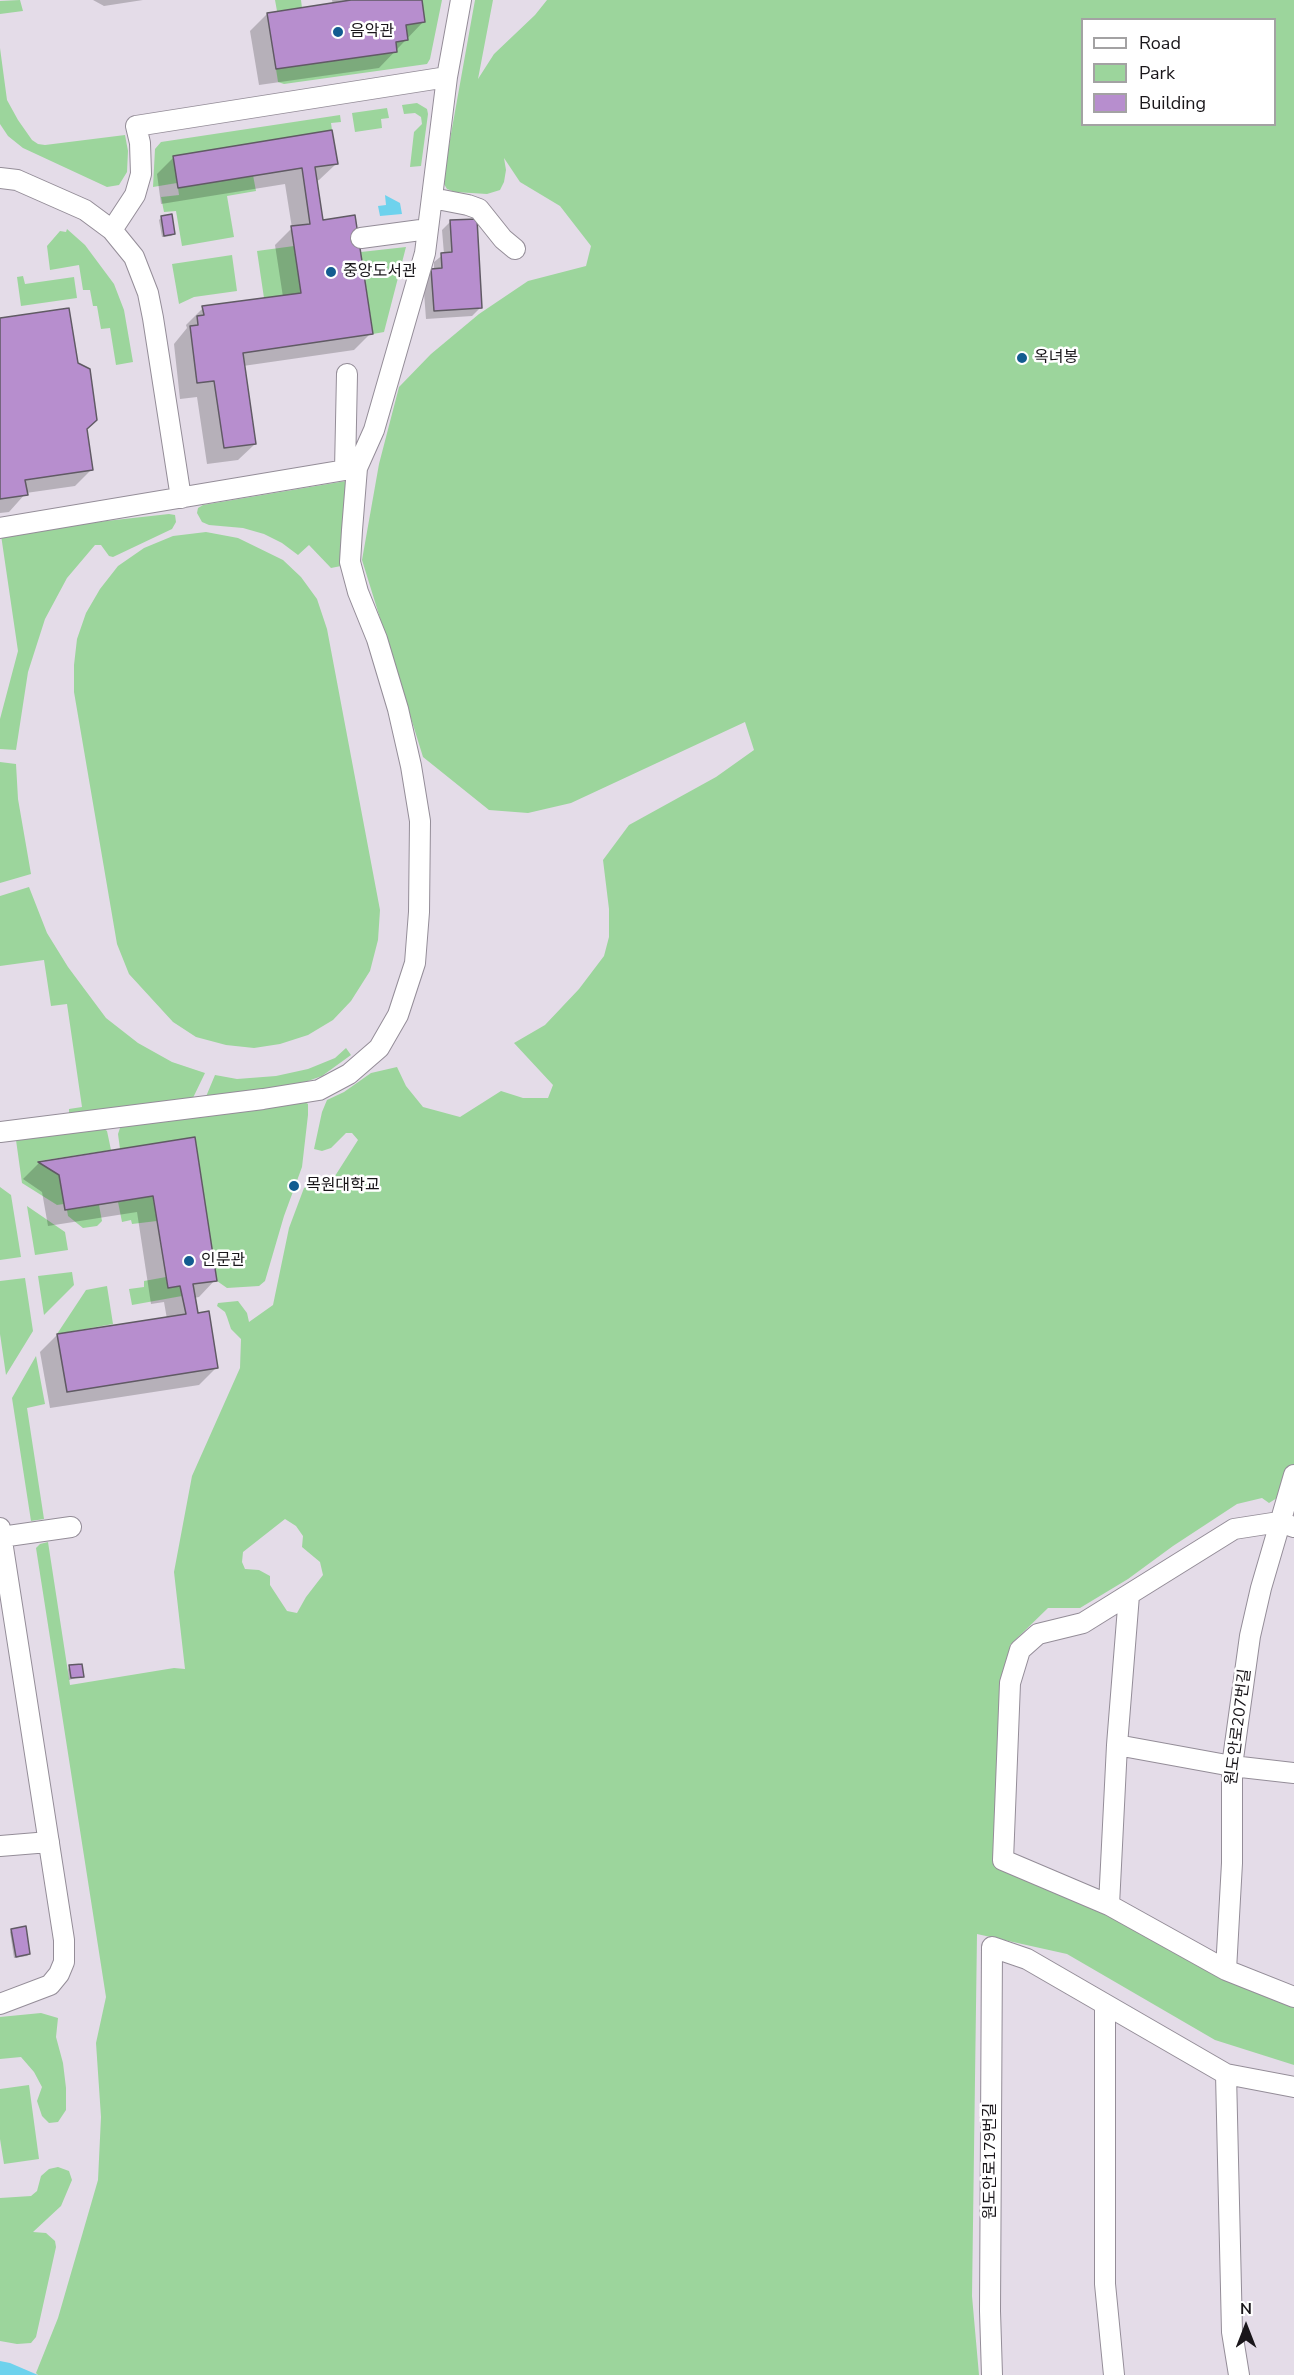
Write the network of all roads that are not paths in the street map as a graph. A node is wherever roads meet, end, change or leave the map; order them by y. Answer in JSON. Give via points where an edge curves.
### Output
{"nodes":[{"id":1,"x":461,"y":0,"type":"edge"},
{"id":2,"x":447,"y":77,"type":"junction"},
{"id":3,"x":0,"y":166,"type":"edge"},
{"id":4,"x":9,"y":179,"type":"edge"},
{"id":5,"x":432,"y":198,"type":"junction"},
{"id":6,"x":428,"y":229,"type":"junction"},
{"id":7,"x":112,"y":230,"type":"junction"},
{"id":8,"x":361,"y":238,"type":"dead end"},
{"id":9,"x":515,"y":249,"type":"dead end"},
{"id":10,"x":347,"y":374,"type":"dead end"},
{"id":11,"x":351,"y":469,"type":"junction"},
{"id":12,"x":181,"y":498,"type":"junction"},
{"id":13,"x":0,"y":528,"type":"edge"},
{"id":14,"x":0,"y":1132,"type":"edge"},
{"id":15,"x":1294,"y":1475,"type":"edge"},
{"id":16,"x":1286,"y":1525,"type":"edge"},
{"id":17,"x":71,"y":1527,"type":"dead end"},
{"id":18,"x":1,"y":1533,"type":"edge"},
{"id":19,"x":1129,"y":1594,"type":"junction"},
{"id":20,"x":1117,"y":1745,"type":"junction"},
{"id":21,"x":1232,"y":1766,"type":"junction"},
{"id":22,"x":1294,"y":1773,"type":"edge"},
{"id":23,"x":49,"y":1842,"type":"junction"},
{"id":24,"x":0,"y":1846,"type":"edge"},
{"id":25,"x":1109,"y":1905,"type":"junction"},
{"id":26,"x":1226,"y":1971,"type":"junction"},
{"id":27,"x":1294,"y":1997,"type":"edge"},
{"id":28,"x":0,"y":2004,"type":"edge"},
{"id":29,"x":1105,"y":2006,"type":"junction"},
{"id":30,"x":1227,"y":2074,"type":"junction"},
{"id":31,"x":1294,"y":2087,"type":"edge"},
{"id":32,"x":992,"y":2375,"type":"edge"},
{"id":33,"x":1114,"y":2375,"type":"edge"},
{"id":34,"x":1239,"y":2375,"type":"edge"}],
"edges":[{"from":1,"to":2,"type":"street"},
{"from":2,"to":5,"type":"street"},
{"from":2,"to":7,"type":"street","via":[[136,126],[141,143],[141,174],[135,195]]},
{"from":3,"to":4,"type":"street"},
{"from":4,"to":7,"type":"street","via":[[85,210]]},
{"from":5,"to":6,"type":"street"},
{"from":5,"to":9,"type":"street","via":[[478,209]]},
{"from":6,"to":8,"type":"street"},
{"from":6,"to":11,"type":"street","via":[[425,253],[375,430]]},
{"from":7,"to":12,"type":"street","via":[[134,257],[148,293]]},
{"from":10,"to":11,"type":"street"},
{"from":11,"to":12,"type":"street"},
{"from":11,"to":14,"type":"street","via":[[350,562],[398,709],[420,821],[415,963],[398,1015],[379,1048],[349,1074],[319,1090]]},
{"from":12,"to":13,"type":"street"},
{"from":15,"to":16,"type":"street","name":"원도안로207번길"},
{"from":16,"to":19,"type":"street","via":[[1234,1529]]},
{"from":16,"to":21,"type":"street","name":"원도안로207번길","via":[[1261,1588],[1250,1636]]},
{"from":17,"to":18,"type":"street"},
{"from":18,"to":23,"type":"street"},
{"from":19,"to":20,"type":"street"},
{"from":19,"to":25,"type":"street","via":[[1083,1623],[1038,1634],[1020,1650],[1010,1683],[1003,1860]]},
{"from":20,"to":21,"type":"street"},
{"from":20,"to":25,"type":"street"},
{"from":21,"to":22,"type":"street"},
{"from":21,"to":26,"type":"street","name":"원도안로207번길"},
{"from":23,"to":24,"type":"street"},
{"from":23,"to":28,"type":"street","via":[[64,1962],[50,1985]]},
{"from":25,"to":26,"type":"street"},
{"from":26,"to":27,"type":"street"},
{"from":29,"to":30,"type":"street"},
{"from":29,"to":32,"type":"street","name":"원도안로179번길","via":[[1028,1959],[992,1947]]},
{"from":29,"to":33,"type":"street","via":[[1105,2284]]},
{"from":30,"to":31,"type":"street"},
{"from":30,"to":34,"type":"street","via":[[1232,2332]]}]}
